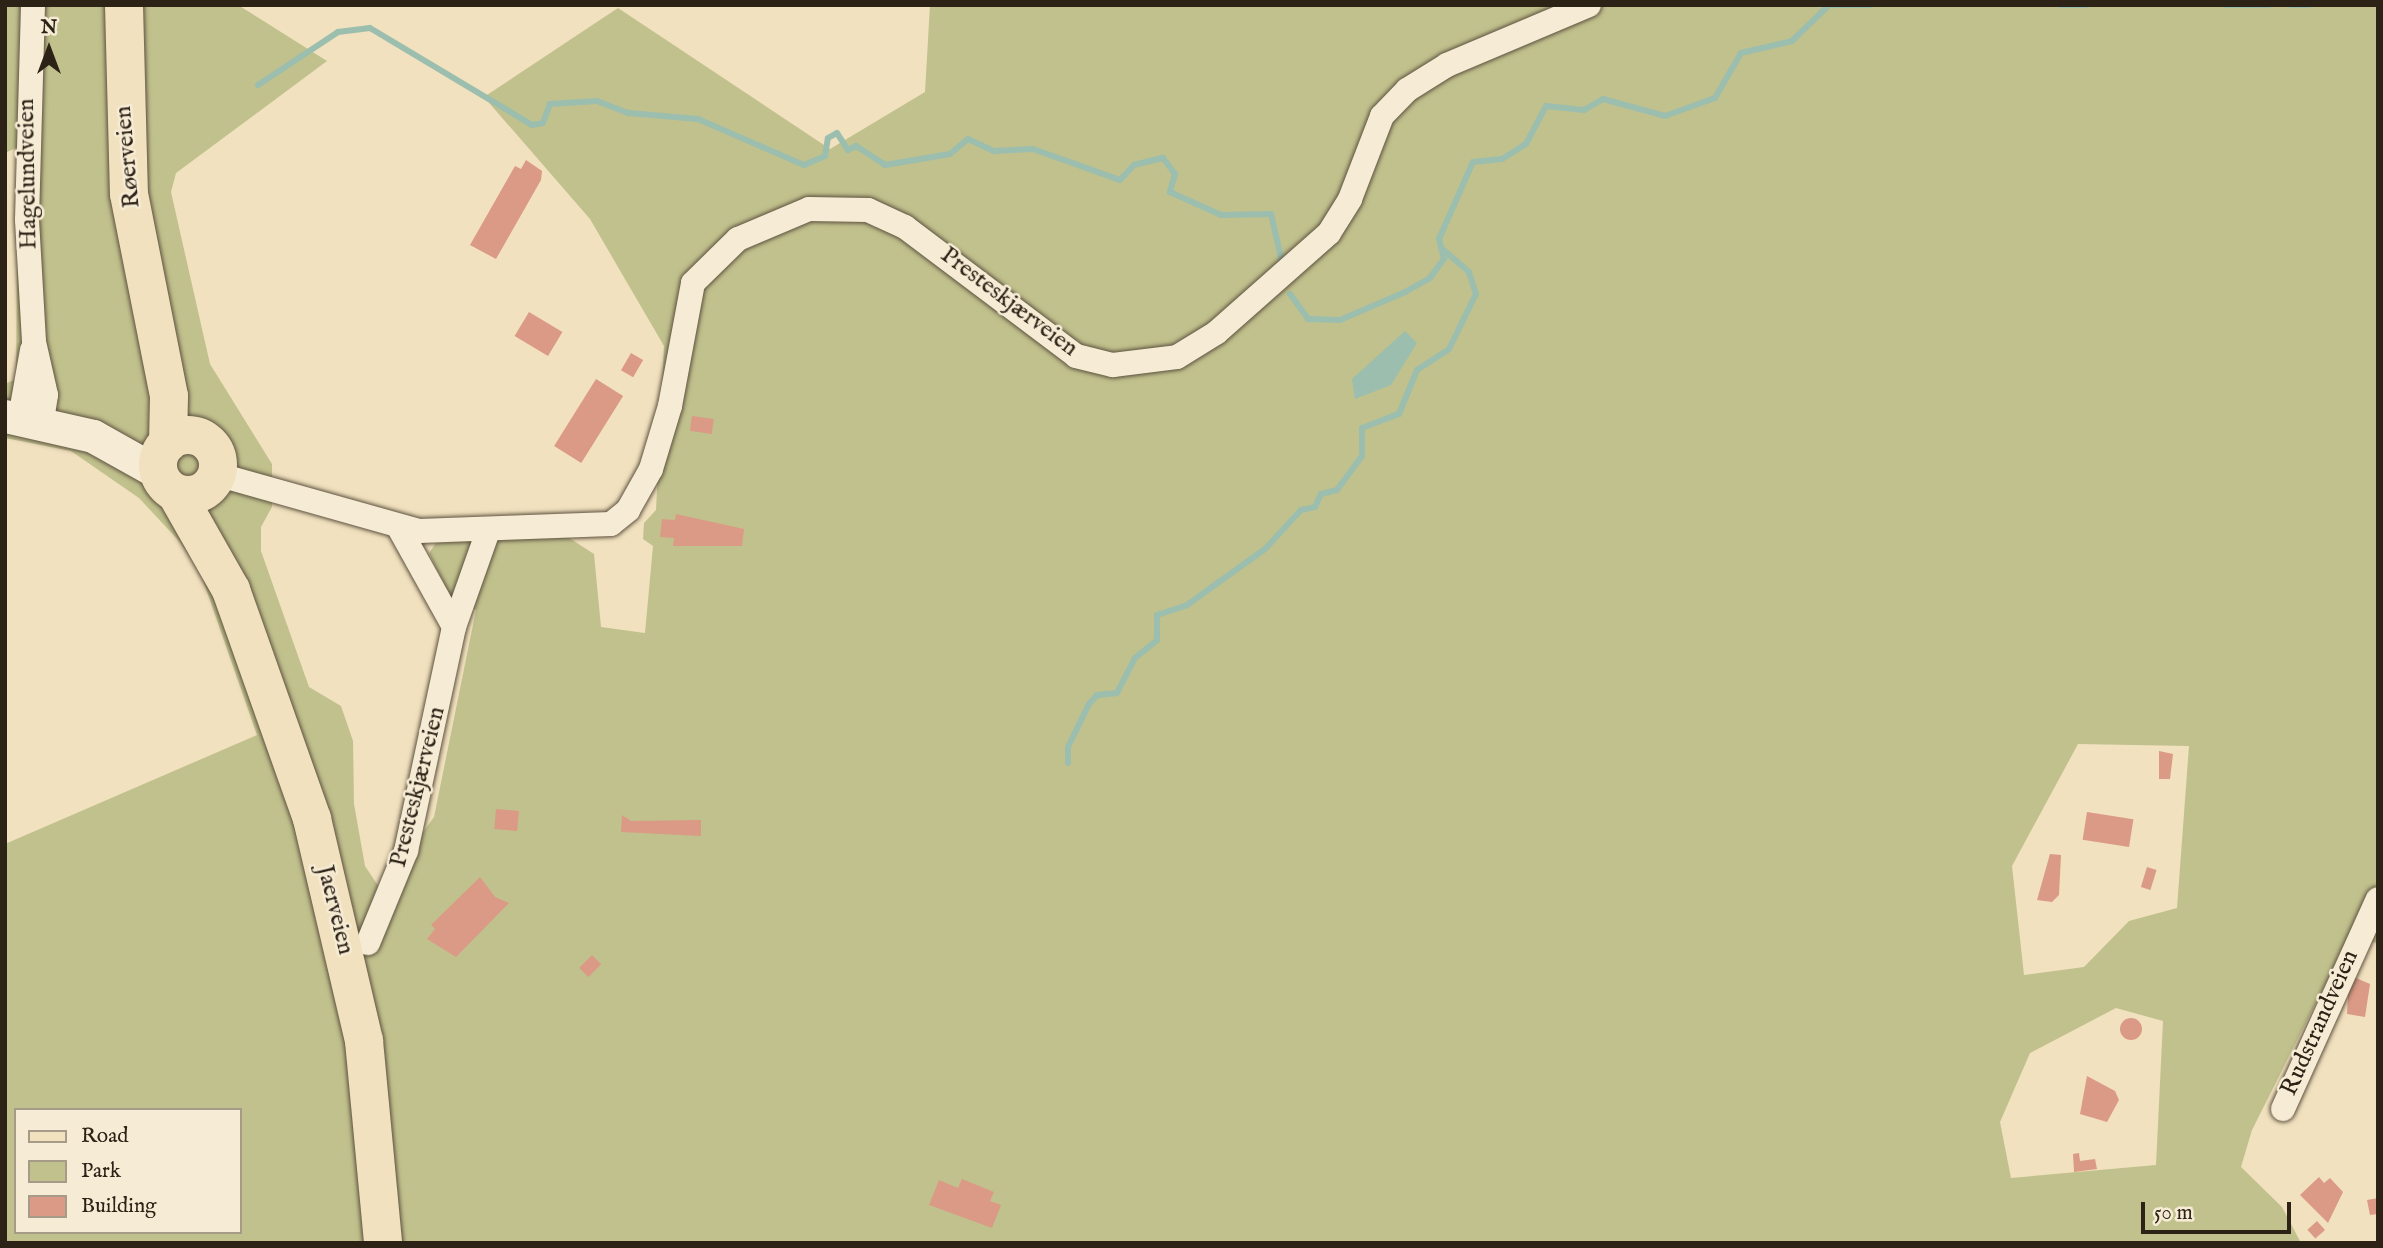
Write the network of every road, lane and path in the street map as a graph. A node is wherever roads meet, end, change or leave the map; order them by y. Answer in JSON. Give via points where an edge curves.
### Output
{"nodes":[{"id":1,"x":33,"y":5,"type":"edge"},
{"id":2,"x":124,"y":5,"type":"edge"},
{"id":3,"x":1589,"y":5,"type":"edge"},
{"id":4,"x":151,"y":306,"type":"junction"},
{"id":5,"x":23,"y":418,"type":"edge"},
{"id":6,"x":166,"y":464,"type":"junction"},
{"id":7,"x":211,"y":466,"type":"junction"},
{"id":8,"x":399,"y":527,"type":"junction"},
{"id":9,"x":488,"y":530,"type":"junction"},
{"id":10,"x":231,"y":590,"type":"junction"},
{"id":11,"x":454,"y":627,"type":"junction"},
{"id":12,"x":2378,"y":899,"type":"edge"},
{"id":13,"x":368,"y":943,"type":"dead end"},
{"id":14,"x":2283,"y":1109,"type":"dead end"},
{"id":15,"x":383,"y":1243,"type":"edge"}],
"edges":[{"from":1,"to":5,"type":"street","name":"Hagelundveien","via":[[26,136],[34,342],[46,395]]},
{"from":2,"to":4,"type":"main road","name":"Røerveien","via":[[125,151]]},
{"from":3,"to":9,"type":"street","name":"Presteskjærveien","via":[[1447,65],[1407,90],[1382,116],[1344,212],[1309,256],[1195,348],[1145,365],[1076,356],[951,256],[882,215],[839,208],[780,216],[738,239],[693,283],[670,406],[650,470],[628,510],[611,524]]},
{"from":4,"to":6,"type":"main road","name":"Røerveien","via":[[169,396]]},
{"from":4,"to":7,"type":"main road","name":"Røerveien"},
{"from":5,"to":6,"type":"main road","via":[[93,436]]},
{"from":6,"to":7,"type":"main road","via":[[186,435]]},
{"from":6,"to":7,"type":"main road","via":[[195,495]]},
{"from":6,"to":10,"type":"main road","name":"Jaerveien"},
{"from":7,"to":8,"type":"street","name":"Presteskjærveien"},
{"from":7,"to":10,"type":"main road","name":"Jaerveien"},
{"from":8,"to":9,"type":"street","name":"Presteskjærveien"},
{"from":8,"to":11,"type":"street"},
{"from":9,"to":11,"type":"street","name":"Presteskjærveien"},
{"from":10,"to":15,"type":"main road","name":"Jaerveien","via":[[334,902],[364,1041]]},
{"from":11,"to":13,"type":"street","name":"Presteskjærveien","via":[[406,851]]},
{"from":12,"to":14,"type":"street","name":"Rudstrandveien"}]}
